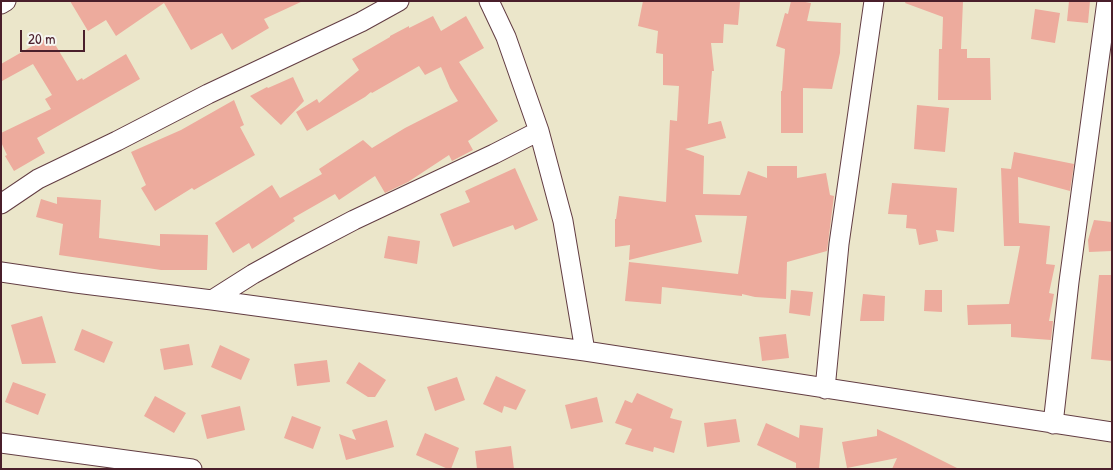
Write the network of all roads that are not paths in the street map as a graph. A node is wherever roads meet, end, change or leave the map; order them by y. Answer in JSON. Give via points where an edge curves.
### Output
{"nodes":[{"id":1,"x":6,"y":1,"type":"edge"},
{"id":2,"x":399,"y":1,"type":"edge"},
{"id":3,"x":489,"y":1,"type":"edge"},
{"id":4,"x":874,"y":1,"type":"edge"},
{"id":5,"x":1107,"y":1,"type":"edge"},
{"id":6,"x":1,"y":4,"type":"edge"},
{"id":7,"x":539,"y":131,"type":"junction"},
{"id":8,"x":1,"y":204,"type":"edge"},
{"id":9,"x":1,"y":272,"type":"edge"},
{"id":10,"x":212,"y":300,"type":"junction"},
{"id":11,"x":585,"y":351,"type":"junction"},
{"id":12,"x":825,"y":388,"type":"junction"},
{"id":13,"x":1053,"y":424,"type":"junction"},
{"id":14,"x":1112,"y":432,"type":"edge"},
{"id":15,"x":1,"y":443,"type":"edge"},
{"id":16,"x":192,"y":469,"type":"edge"}],
"edges":[{"from":1,"to":6,"type":"street"},
{"from":2,"to":8,"type":"street","via":[[38,180]]},
{"from":3,"to":7,"type":"street","via":[[506,37]]},
{"from":4,"to":12,"type":"street","via":[[839,244]]},
{"from":5,"to":13,"type":"street"},
{"from":7,"to":10,"type":"street","via":[[345,225],[253,274]]},
{"from":7,"to":11,"type":"street","via":[[563,221]]},
{"from":9,"to":10,"type":"street"},
{"from":10,"to":11,"type":"street"},
{"from":11,"to":12,"type":"street"},
{"from":12,"to":13,"type":"street"},
{"from":13,"to":14,"type":"street"},
{"from":15,"to":16,"type":"street"}]}
